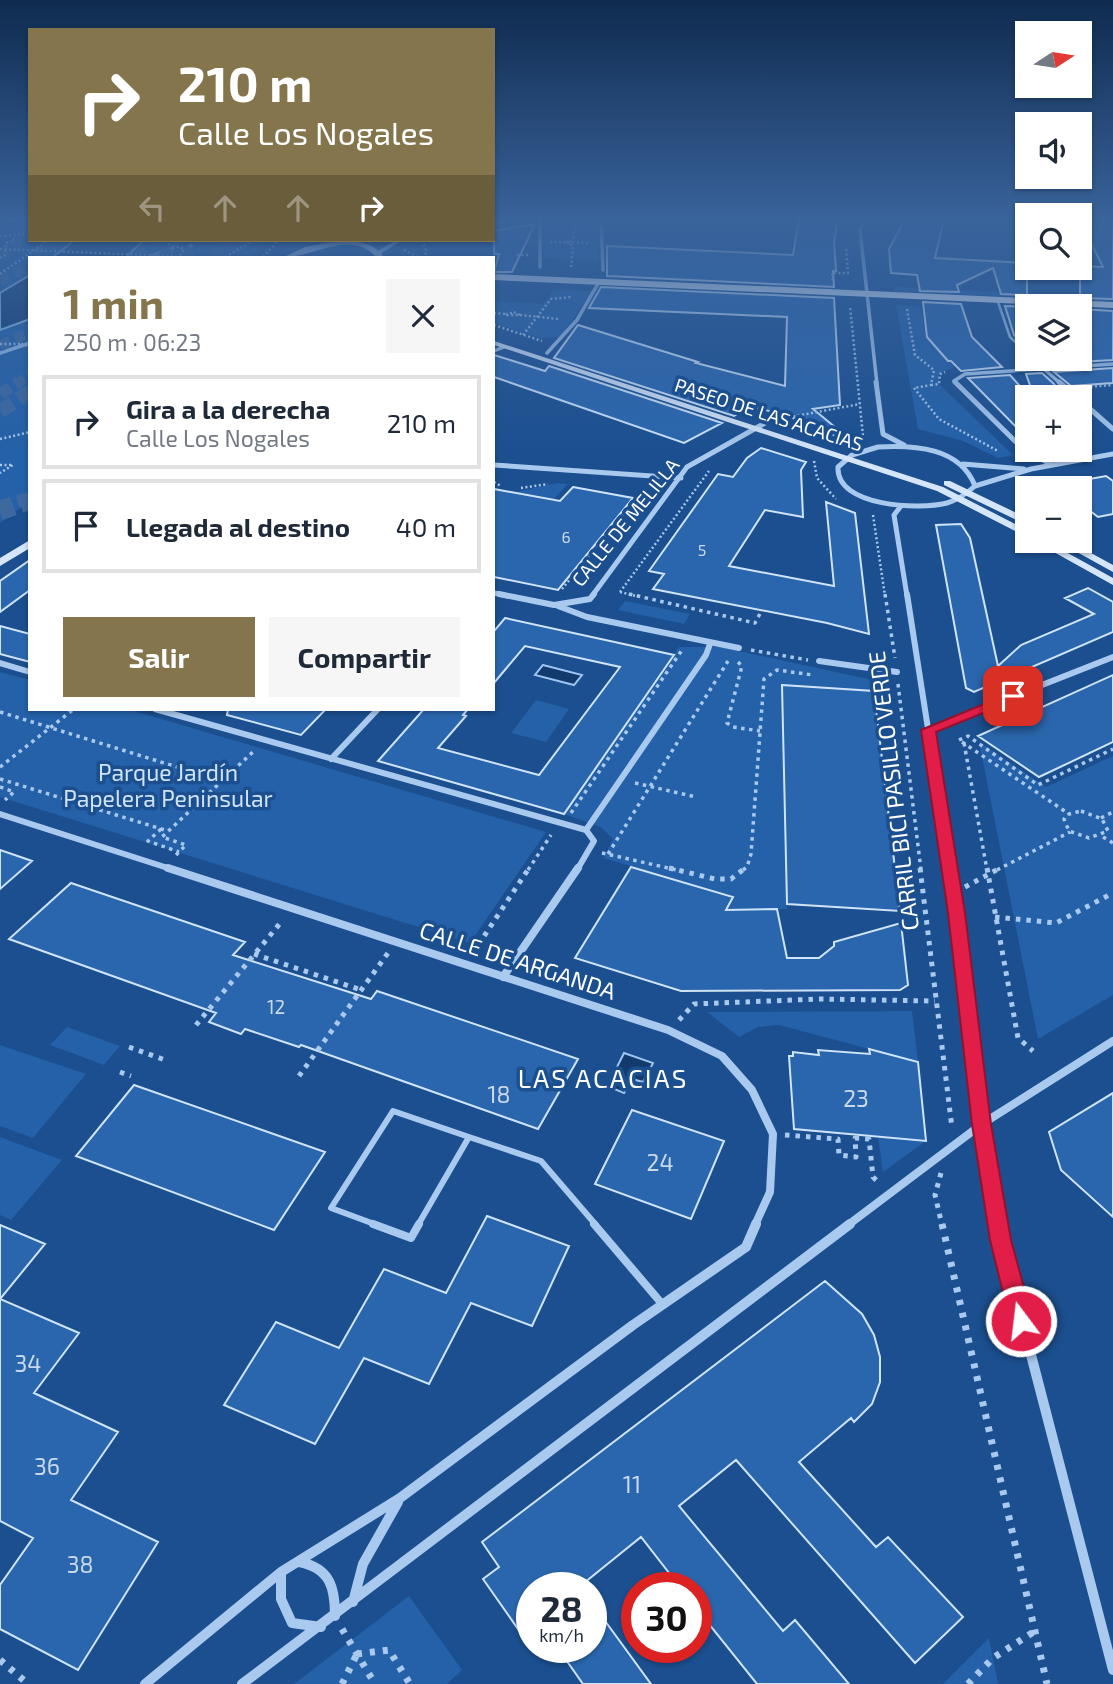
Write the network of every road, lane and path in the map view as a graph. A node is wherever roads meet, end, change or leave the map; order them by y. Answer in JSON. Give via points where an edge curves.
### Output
{"nodes":[{"id":1,"x":591,"y":298,"type":"edge"},
{"id":2,"x":867,"y":298,"type":"edge"},
{"id":3,"x":966,"y":298,"type":"edge"},
{"id":4,"x":551,"y":299,"type":"dead end"},
{"id":5,"x":997,"y":299,"type":"junction"},
{"id":6,"x":849,"y":302,"type":"dead end"},
{"id":7,"x":1113,"y":305,"type":"edge"},
{"id":8,"x":495,"y":313,"type":"edge"},
{"id":9,"x":538,"y":317,"type":"junction"},
{"id":10,"x":559,"y":319,"type":"dead end"},
{"id":11,"x":495,"y":325,"type":"edge"},
{"id":12,"x":495,"y":336,"type":"edge"},
{"id":13,"x":1015,"y":342,"type":"edge"},
{"id":14,"x":0,"y":344,"type":"edge"},
{"id":15,"x":495,"y":344,"type":"edge"},
{"id":16,"x":28,"y":346,"type":"edge"},
{"id":17,"x":504,"y":347,"type":"junction"},
{"id":18,"x":495,"y":351,"type":"edge"},
{"id":19,"x":547,"y":353,"type":"junction"},
{"id":20,"x":1113,"y":364,"type":"edge"},
{"id":21,"x":1092,"y":366,"type":"edge"},
{"id":22,"x":1015,"y":371,"type":"edge"},
{"id":23,"x":1046,"y":371,"type":"edge"},
{"id":24,"x":1063,"y":385,"type":"edge"},
{"id":25,"x":1113,"y":385,"type":"edge"},
{"id":26,"x":1092,"y":386,"type":"edge"},
{"id":27,"x":860,"y":404,"type":"junction"},
{"id":28,"x":1092,"y":410,"type":"edge"},
{"id":29,"x":780,"y":419,"type":"dead end"},
{"id":30,"x":765,"y":423,"type":"junction"},
{"id":31,"x":754,"y":429,"type":"junction"},
{"id":32,"x":1113,"y":429,"type":"edge"},
{"id":33,"x":28,"y":432,"type":"edge"},
{"id":34,"x":831,"y":434,"type":"dead end"},
{"id":35,"x":0,"y":439,"type":"edge"},
{"id":36,"x":907,"y":447,"type":"junction"},
{"id":37,"x":857,"y":452,"type":"junction"},
{"id":38,"x":808,"y":454,"type":"dead end"},
{"id":39,"x":1113,"y":454,"type":"edge"},
{"id":40,"x":846,"y":457,"type":"junction"},
{"id":41,"x":963,"y":464,"type":"junction"},
{"id":42,"x":0,"y":465,"type":"edge"},
{"id":43,"x":495,"y":465,"type":"edge"},
{"id":44,"x":719,"y":465,"type":"dead end"},
{"id":45,"x":1053,"y":465,"type":"junction"},
{"id":46,"x":1031,"y":469,"type":"junction"},
{"id":47,"x":0,"y":473,"type":"edge"},
{"id":48,"x":681,"y":478,"type":"junction"},
{"id":49,"x":495,"y":483,"type":"edge"},
{"id":50,"x":501,"y":486,"type":"dead end"},
{"id":51,"x":973,"y":489,"type":"junction"},
{"id":52,"x":961,"y":499,"type":"junction"},
{"id":53,"x":839,"y":501,"type":"dead end"},
{"id":54,"x":901,"y":506,"type":"junction"},
{"id":55,"x":861,"y":510,"type":"dead end"},
{"id":56,"x":632,"y":514,"type":"dead end"},
{"id":57,"x":1015,"y":515,"type":"edge"},
{"id":58,"x":1015,"y":528,"type":"edge"},
{"id":59,"x":605,"y":537,"type":"junction"},
{"id":60,"x":612,"y":538,"type":"dead end"},
{"id":61,"x":28,"y":544,"type":"edge"},
{"id":62,"x":1061,"y":553,"type":"edge"},
{"id":63,"x":1084,"y":553,"type":"edge"},
{"id":64,"x":0,"y":564,"type":"edge"},
{"id":65,"x":583,"y":564,"type":"junction"},
{"id":66,"x":590,"y":565,"type":"dead end"},
{"id":67,"x":1113,"y":569,"type":"edge"},
{"id":68,"x":1113,"y":582,"type":"edge"},
{"id":69,"x":598,"y":587,"type":"junction"},
{"id":70,"x":561,"y":591,"type":"dead end"},
{"id":71,"x":620,"y":592,"type":"junction"},
{"id":72,"x":495,"y":593,"type":"edge"},
{"id":73,"x":554,"y":605,"type":"junction"},
{"id":74,"x":762,"y":610,"type":"dead end"},
{"id":75,"x":709,"y":644,"type":"junction"},
{"id":76,"x":739,"y":648,"type":"joint"},
{"id":77,"x":1113,"y":657,"type":"edge"},
{"id":78,"x":729,"y":660,"type":"dead end"},
{"id":79,"x":819,"y":662,"type":"joint"},
{"id":80,"x":0,"y":663,"type":"edge"},
{"id":81,"x":776,"y":670,"type":"dead end"},
{"id":82,"x":28,"y":671,"type":"edge"},
{"id":83,"x":897,"y":672,"type":"junction"},
{"id":84,"x":71,"y":711,"type":"edge"},
{"id":85,"x":162,"y":711,"type":"edge"},
{"id":86,"x":376,"y":711,"type":"edge"},
{"id":87,"x":0,"y":712,"type":"edge"},
{"id":88,"x":939,"y":726,"type":"junction"},
{"id":89,"x":50,"y":728,"type":"junction"},
{"id":90,"x":928,"y":730,"type":"junction"},
{"id":91,"x":961,"y":741,"type":"junction"},
{"id":92,"x":259,"y":745,"type":"dead end"},
{"id":93,"x":1113,"y":749,"type":"edge"},
{"id":94,"x":331,"y":759,"type":"junction"},
{"id":95,"x":0,"y":767,"type":"edge"},
{"id":96,"x":0,"y":779,"type":"edge"},
{"id":97,"x":622,"y":779,"type":"junction"},
{"id":98,"x":222,"y":781,"type":"junction"},
{"id":99,"x":0,"y":787,"type":"edge"},
{"id":100,"x":650,"y":787,"type":"junction"},
{"id":101,"x":696,"y":797,"type":"dead end"},
{"id":102,"x":2,"y":800,"type":"edge"},
{"id":103,"x":17,"y":805,"type":"dead end"},
{"id":104,"x":1113,"y":812,"type":"edge"},
{"id":105,"x":0,"y":814,"type":"edge"},
{"id":106,"x":1069,"y":814,"type":"junction"},
{"id":107,"x":1101,"y":818,"type":"junction"},
{"id":108,"x":541,"y":827,"type":"dead end"},
{"id":109,"x":161,"y":828,"type":"junction"},
{"id":110,"x":586,"y":830,"type":"junction"},
{"id":111,"x":169,"y":831,"type":"junction"},
{"id":112,"x":1070,"y":832,"type":"junction"},
{"id":113,"x":1103,"y":836,"type":"junction"},
{"id":114,"x":136,"y":843,"type":"dead end"},
{"id":115,"x":1113,"y":844,"type":"edge"},
{"id":116,"x":590,"y":851,"type":"junction"},
{"id":117,"x":177,"y":854,"type":"junction"},
{"id":118,"x":608,"y":854,"type":"junction"},
{"id":119,"x":188,"y":860,"type":"dead end"},
{"id":120,"x":163,"y":867,"type":"junction"},
{"id":121,"x":987,"y":874,"type":"junction"},
{"id":122,"x":1113,"y":893,"type":"edge"},
{"id":123,"x":954,"y":894,"type":"junction"},
{"id":124,"x":291,"y":909,"type":"junction"},
{"id":125,"x":995,"y":918,"type":"junction"},
{"id":126,"x":394,"y":943,"type":"junction"},
{"id":127,"x":462,"y":946,"type":"dead end"},
{"id":128,"x":254,"y":954,"type":"junction"},
{"id":129,"x":503,"y":977,"type":"junction"},
{"id":130,"x":361,"y":990,"type":"junction"},
{"id":131,"x":936,"y":1001,"type":"junction"},
{"id":132,"x":694,"y":1004,"type":"dead end"},
{"id":133,"x":196,"y":1025,"type":"dead end"},
{"id":134,"x":1113,"y":1041,"type":"edge"},
{"id":135,"x":129,"y":1047,"type":"dead end"},
{"id":136,"x":1033,"y":1051,"type":"dead end"},
{"id":137,"x":165,"y":1060,"type":"dead end"},
{"id":138,"x":120,"y":1072,"type":"dead end"},
{"id":139,"x":131,"y":1076,"type":"dead end"},
{"id":140,"x":299,"y":1076,"type":"dead end"},
{"id":141,"x":982,"y":1124,"type":"junction"},
{"id":142,"x":952,"y":1131,"type":"dead end"},
{"id":143,"x":774,"y":1134,"type":"junction"},
{"id":144,"x":469,"y":1137,"type":"junction"},
{"id":145,"x":873,"y":1177,"type":"dead end"},
{"id":146,"x":940,"y":1178,"type":"dead end"},
{"id":147,"x":663,"y":1305,"type":"junction"},
{"id":148,"x":400,"y":1498,"type":"junction"},
{"id":149,"x":298,"y":1562,"type":"junction"},
{"id":150,"x":281,"y":1572,"type":"junction"},
{"id":151,"x":353,"y":1602,"type":"junction"},
{"id":152,"x":335,"y":1616,"type":"junction"},
{"id":153,"x":321,"y":1627,"type":"junction"},
{"id":154,"x":1035,"y":1630,"type":"junction"},
{"id":155,"x":350,"y":1642,"type":"dead end"},
{"id":156,"x":357,"y":1654,"type":"junction"},
{"id":157,"x":0,"y":1660,"type":"edge"},
{"id":158,"x":1113,"y":1670,"type":"edge"},
{"id":159,"x":27,"y":1684,"type":"edge"},
{"id":160,"x":145,"y":1684,"type":"edge"},
{"id":161,"x":242,"y":1684,"type":"edge"},
{"id":162,"x":342,"y":1684,"type":"edge"},
{"id":163,"x":375,"y":1684,"type":"edge"},
{"id":164,"x":410,"y":1684,"type":"edge"},
{"id":165,"x":968,"y":1684,"type":"edge"},
{"id":166,"x":1048,"y":1684,"type":"edge"}],
"edges":[{"from":1,"to":19,"type":"street"},
{"from":2,"to":36,"type":"street","via":[[883,433]]},
{"from":3,"to":5,"type":"main road"},
{"from":4,"to":9,"type":"path"},
{"from":5,"to":7,"type":"main road"},
{"from":5,"to":13,"type":"lane"},
{"from":6,"to":27,"type":"path"},
{"from":8,"to":9,"type":"path"},
{"from":9,"to":10,"type":"path"},
{"from":9,"to":11,"type":"path","via":[[523,335]]},
{"from":12,"to":19,"type":"main road","name":"PASEO DE LAS ACACIAS"},
{"from":14,"to":16,"type":"path","bridge":true},
{"from":15,"to":17,"type":"main road","name":"PASEO DE LAS ACACIAS"},
{"from":17,"to":18,"type":"street"},
{"from":17,"to":31,"type":"main road","name":"PASEO DE LAS ACACIAS"},
{"from":19,"to":30,"type":"main road","name":"PASEO DE LAS ACACIAS"},
{"from":20,"to":21,"type":"street"},
{"from":22,"to":45,"type":"street","via":[[965,374],[954,381],[1025,451]]},
{"from":23,"to":24,"type":"street"},
{"from":25,"to":26,"type":"path"},
{"from":27,"to":29,"type":"path"},
{"from":27,"to":34,"type":"path","via":[[863,436]]},
{"from":28,"to":32,"type":"street"},
{"from":30,"to":31,"type":"street","name":"CALLE DE MELILLA"},
{"from":30,"to":37,"type":"main road","name":"PASEO DE LAS ACACIAS"},
{"from":31,"to":40,"type":"main road","name":"PASEO DE LAS ACACIAS"},
{"from":31,"to":48,"type":"street","name":"CALLE DE MELILLA","via":[[687,467]]},
{"from":33,"to":35,"type":"path"},
{"from":36,"to":37,"type":"street"},
{"from":36,"to":41,"type":"street"},
{"from":37,"to":40,"type":"street"},
{"from":37,"to":51,"type":"main road","name":"PASEO DE LAS ACACIAS"},
{"from":38,"to":53,"type":"path","via":[[815,457],[813,471],[821,486]]},
{"from":39,"to":45,"type":"street"},
{"from":40,"to":52,"type":"main road","name":"PASEO DE LAS ACACIAS"},
{"from":40,"to":54,"type":"street","via":[[838,467],[839,478],[850,489]]},
{"from":41,"to":46,"type":"street"},
{"from":41,"to":51,"type":"street","via":[[972,472]]},
{"from":42,"to":47,"type":"path","via":[[13,466]]},
{"from":43,"to":48,"type":"street"},
{"from":44,"to":71,"type":"path","via":[[709,471]]},
{"from":45,"to":46,"type":"street"},
{"from":46,"to":51,"type":"street"},
{"from":48,"to":69,"type":"street","name":"CALLE DE MELILLA"},
{"from":49,"to":50,"type":"path"},
{"from":51,"to":52,"type":"street"},
{"from":51,"to":57,"type":"main road","name":"PASEO DE LAS ACACIAS"},
{"from":52,"to":54,"type":"street","via":[[934,506]]},
{"from":52,"to":58,"type":"main road","name":"PASEO DE LAS ACACIAS"},
{"from":54,"to":90,"type":"street","via":[[894,515]]},
{"from":55,"to":83,"type":"path","name":"CARRIL BICI PASILLO VERDE","via":[[873,515]]},
{"from":56,"to":59,"type":"path","via":[[625,513]]},
{"from":59,"to":60,"type":"path"},
{"from":59,"to":65,"type":"path"},
{"from":61,"to":64,"type":"main road"},
{"from":62,"to":68,"type":"main road"},
{"from":63,"to":67,"type":"main road"},
{"from":65,"to":66,"type":"path"},
{"from":65,"to":70,"type":"path"},
{"from":69,"to":71,"type":"path"},
{"from":69,"to":73,"type":"street","name":"CALLE DE MELILLA","via":[[590,599]]},
{"from":71,"to":74,"type":"path","via":[[755,623]]},
{"from":72,"to":73,"type":"street","name":"CALLE DE MELILLA"},
{"from":73,"to":75,"type":"street","name":"CALLE DE MELILLA","via":[[587,617]]},
{"from":75,"to":76,"type":"street","name":"CALLE DE MELILLA"},
{"from":75,"to":97,"type":"street"},
{"from":76,"to":79,"type":"path"},
{"from":77,"to":88,"type":"street"},
{"from":78,"to":100,"type":"path"},
{"from":79,"to":83,"type":"street"},
{"from":80,"to":82,"type":"street"},
{"from":81,"to":118,"type":"path","via":[[764,679],[747,867],[731,879],[715,879]]},
{"from":83,"to":131,"type":"path","name":"CARRIL BICI PASILLO VERDE"},
{"from":84,"to":89,"type":"path"},
{"from":85,"to":94,"type":"street"},
{"from":86,"to":94,"type":"street"},
{"from":87,"to":89,"type":"path"},
{"from":88,"to":90,"type":"street"},
{"from":88,"to":91,"type":"path"},
{"from":89,"to":95,"type":"path"},
{"from":89,"to":98,"type":"path"},
{"from":90,"to":123,"type":"street"},
{"from":91,"to":93,"type":"path","via":[[968,736],[1038,785]]},
{"from":91,"to":106,"type":"path"},
{"from":91,"to":121,"type":"path"},
{"from":92,"to":98,"type":"path"},
{"from":94,"to":110,"type":"street"},
{"from":96,"to":109,"type":"path"},
{"from":97,"to":100,"type":"path"},
{"from":97,"to":110,"type":"street"},
{"from":98,"to":111,"type":"path"},
{"from":99,"to":102,"type":"path","via":[[14,792]]},
{"from":100,"to":101,"type":"path"},
{"from":100,"to":118,"type":"path"},
{"from":102,"to":103,"type":"path"},
{"from":104,"to":107,"type":"path"},
{"from":105,"to":120,"type":"street","name":"CALLE DE ARGANDA"},
{"from":106,"to":107,"type":"path","via":[[1082,811]]},
{"from":106,"to":112,"type":"path","via":[[1064,824]]},
{"from":107,"to":113,"type":"path","via":[[1108,831]]},
{"from":108,"to":127,"type":"path","via":[[554,831],[475,950]]},
{"from":109,"to":111,"type":"path"},
{"from":109,"to":117,"type":"path","via":[[148,841]]},
{"from":110,"to":116,"type":"street","via":[[594,841]]},
{"from":111,"to":117,"type":"path","via":[[162,837],[186,845]]},
{"from":112,"to":113,"type":"path","via":[[1092,839]]},
{"from":112,"to":121,"type":"path"},
{"from":113,"to":115,"type":"path"},
{"from":114,"to":117,"type":"path"},
{"from":116,"to":118,"type":"path"},
{"from":116,"to":129,"type":"street"},
{"from":117,"to":119,"type":"path"},
{"from":117,"to":120,"type":"path"},
{"from":120,"to":124,"type":"street","name":"CALLE DE ARGANDA"},
{"from":121,"to":123,"type":"path"},
{"from":121,"to":125,"type":"path"},
{"from":122,"to":125,"type":"path","via":[[1056,923]]},
{"from":123,"to":141,"type":"street"},
{"from":124,"to":126,"type":"street","name":"CALLE DE ARGANDA"},
{"from":124,"to":128,"type":"path"},
{"from":125,"to":136,"type":"path","via":[[1018,1038]]},
{"from":126,"to":129,"type":"street","name":"CALLE DE ARGANDA"},
{"from":126,"to":130,"type":"path"},
{"from":128,"to":130,"type":"path"},
{"from":128,"to":133,"type":"path"},
{"from":129,"to":143,"type":"street","name":"CALLE DE ARGANDA","via":[[668,1030],[722,1056],[752,1090]]},
{"from":130,"to":140,"type":"path"},
{"from":131,"to":132,"type":"path"},
{"from":131,"to":142,"type":"path","name":"CARRIL BICI PASILLO VERDE"},
{"from":134,"to":141,"type":"street"},
{"from":135,"to":137,"type":"path"},
{"from":138,"to":139,"type":"path"},
{"from":141,"to":151,"type":"street"},
{"from":141,"to":158,"type":"street","via":[[1000,1240]]},
{"from":143,"to":145,"type":"path","via":[[838,1139],[839,1155],[856,1157],[856,1138],[869,1139]]},
{"from":143,"to":147,"type":"street","name":"CALLE DE ARGANDA","via":[[771,1192],[746,1247]]},
{"from":144,"to":144,"type":"lane","via":[[393,1111],[331,1208],[411,1238]]},
{"from":144,"to":147,"type":"lane","via":[[541,1161]]},
{"from":146,"to":154,"type":"path","via":[[935,1195]]},
{"from":147,"to":148,"type":"street","name":"CALLE DE ARGANDA"},
{"from":148,"to":149,"type":"street","name":"CALLE DE ARGANDA"},
{"from":148,"to":151,"type":"street","name":"CALLE DE ARGANDA","via":[[363,1564]]},
{"from":149,"to":150,"type":"street","name":"CALLE DE ARGANDA"},
{"from":149,"to":152,"type":"street","via":[[313,1563],[328,1574],[336,1596]]},
{"from":150,"to":153,"type":"street","via":[[283,1612],[292,1623]]},
{"from":150,"to":160,"type":"street","name":"CALLE DE ARGANDA"},
{"from":151,"to":152,"type":"street"},
{"from":152,"to":153,"type":"street"},
{"from":153,"to":161,"type":"street"},
{"from":154,"to":165,"type":"path","via":[[993,1658]]},
{"from":154,"to":166,"type":"path"},
{"from":155,"to":156,"type":"path"},
{"from":156,"to":162,"type":"path"},
{"from":156,"to":163,"type":"path"},
{"from":156,"to":164,"type":"path","via":[[389,1650]]},
{"from":157,"to":159,"type":"path"}]}
